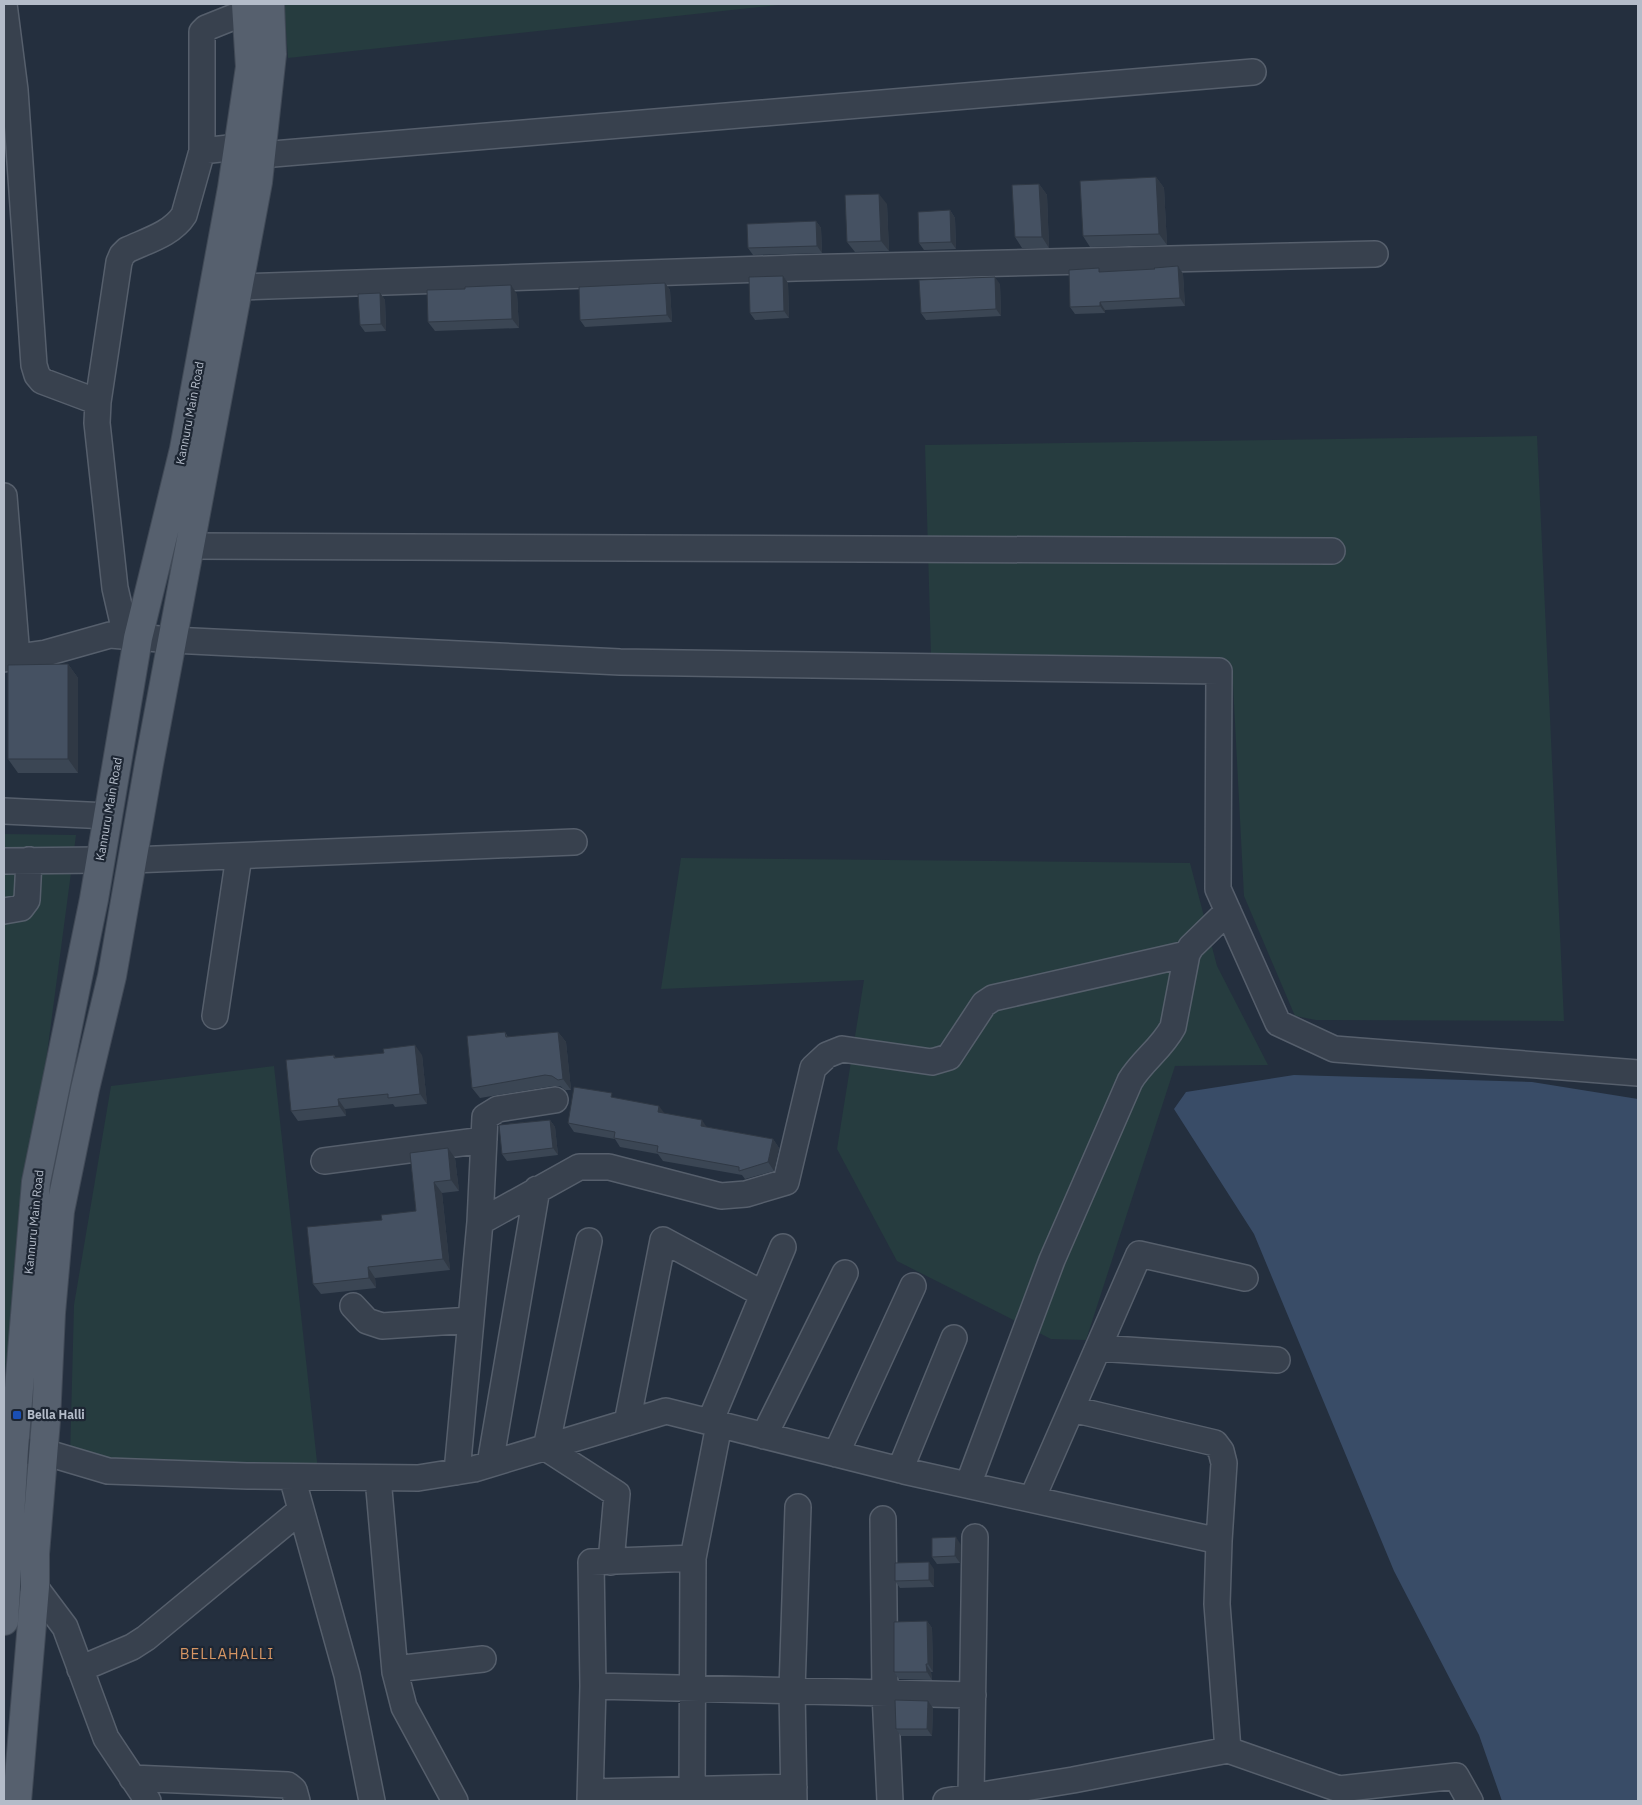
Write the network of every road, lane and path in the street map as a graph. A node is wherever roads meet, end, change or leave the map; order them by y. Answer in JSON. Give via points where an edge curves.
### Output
{"nodes":[{"id":1,"x":4,"y":4,"type":"edge"},
{"id":2,"x":254,"y":7,"type":"edge"},
{"id":3,"x":1253,"y":72,"type":"dead end"},
{"id":4,"x":202,"y":151,"type":"junction"},
{"id":5,"x":250,"y":151,"type":"junction"},
{"id":6,"x":1376,"y":254,"type":"dead end"},
{"id":7,"x":238,"y":287,"type":"junction"},
{"id":8,"x":98,"y":402,"type":"junction"},
{"id":9,"x":4,"y":496,"type":"edge"},
{"id":10,"x":190,"y":546,"type":"junction"},
{"id":11,"x":1332,"y":550,"type":"dead end"},
{"id":12,"x":132,"y":637,"type":"junction"},
{"id":13,"x":172,"y":640,"type":"junction"},
{"id":14,"x":10,"y":658,"type":"edge"},
{"id":15,"x":4,"y":811,"type":"edge"},
{"id":16,"x":108,"y":816,"type":"junction"},
{"id":17,"x":574,"y":842,"type":"dead end"},
{"id":18,"x":239,"y":856,"type":"junction"},
{"id":19,"x":29,"y":860,"type":"junction"},
{"id":20,"x":100,"y":860,"type":"junction"},
{"id":21,"x":132,"y":860,"type":"junction"},
{"id":22,"x":4,"y":861,"type":"edge"},
{"id":23,"x":4,"y":911,"type":"edge"},
{"id":24,"x":1228,"y":911,"type":"junction"},
{"id":25,"x":1187,"y":954,"type":"junction"},
{"id":26,"x":215,"y":1016,"type":"dead end"},
{"id":27,"x":1638,"y":1073,"type":"edge"},
{"id":28,"x":556,"y":1100,"type":"dead end"},
{"id":29,"x":484,"y":1140,"type":"junction"},
{"id":30,"x":324,"y":1160,"type":"dead end"},
{"id":31,"x":537,"y":1189,"type":"junction"},
{"id":32,"x":480,"y":1222,"type":"junction"},
{"id":33,"x":589,"y":1241,"type":"dead end"},
{"id":34,"x":783,"y":1246,"type":"dead end"},
{"id":35,"x":845,"y":1273,"type":"dead end"},
{"id":36,"x":1245,"y":1278,"type":"dead end"},
{"id":37,"x":914,"y":1286,"type":"dead end"},
{"id":38,"x":763,"y":1294,"type":"junction"},
{"id":39,"x":353,"y":1306,"type":"dead end"},
{"id":40,"x":471,"y":1320,"type":"junction"},
{"id":41,"x":954,"y":1338,"type":"dead end"},
{"id":42,"x":1098,"y":1348,"type":"junction"},
{"id":43,"x":1277,"y":1360,"type":"dead end"},
{"id":44,"x":1072,"y":1408,"type":"junction"},
{"id":45,"x":10,"y":1423,"type":"edge"},
{"id":46,"x":626,"y":1423,"type":"junction"},
{"id":47,"x":714,"y":1423,"type":"junction"},
{"id":48,"x":764,"y":1436,"type":"junction"},
{"id":49,"x":546,"y":1448,"type":"junction"},
{"id":50,"x":9,"y":1449,"type":"edge"},
{"id":51,"x":44,"y":1452,"type":"junction"},
{"id":52,"x":836,"y":1454,"type":"junction"},
{"id":53,"x":490,"y":1464,"type":"junction"},
{"id":54,"x":900,"y":1470,"type":"junction"},
{"id":55,"x":457,"y":1472,"type":"junction"},
{"id":56,"x":292,"y":1477,"type":"junction"},
{"id":57,"x":378,"y":1478,"type":"junction"},
{"id":58,"x":968,"y":1485,"type":"junction"},
{"id":59,"x":1032,"y":1499,"type":"junction"},
{"id":60,"x":798,"y":1507,"type":"dead end"},
{"id":61,"x":301,"y":1510,"type":"junction"},
{"id":62,"x":883,"y":1519,"type":"dead end"},
{"id":63,"x":975,"y":1537,"type":"dead end"},
{"id":64,"x":1219,"y":1541,"type":"junction"},
{"id":65,"x":693,"y":1558,"type":"junction"},
{"id":66,"x":611,"y":1562,"type":"junction"},
{"id":67,"x":8,"y":1564,"type":"junction"},
{"id":68,"x":34,"y":1587,"type":"junction"},
{"id":69,"x":4,"y":1620,"type":"edge"},
{"id":70,"x":483,"y":1659,"type":"dead end"},
{"id":71,"x":80,"y":1669,"type":"junction"},
{"id":72,"x":395,"y":1669,"type":"junction"},
{"id":73,"x":593,"y":1686,"type":"junction"},
{"id":74,"x":694,"y":1688,"type":"junction"},
{"id":75,"x":792,"y":1690,"type":"junction"},
{"id":76,"x":886,"y":1693,"type":"junction"},
{"id":77,"x":973,"y":1695,"type":"junction"},
{"id":78,"x":1228,"y":1750,"type":"junction"},
{"id":79,"x":132,"y":1778,"type":"junction"},
{"id":80,"x":1073,"y":1791,"type":"edge"},
{"id":81,"x":794,"y":1794,"type":"edge"},
{"id":82,"x":692,"y":1795,"type":"edge"},
{"id":83,"x":590,"y":1797,"type":"edge"},
{"id":84,"x":971,"y":1797,"type":"junction"},
{"id":85,"x":17,"y":1801,"type":"edge"},
{"id":86,"x":148,"y":1801,"type":"edge"},
{"id":87,"x":297,"y":1801,"type":"edge"},
{"id":88,"x":372,"y":1801,"type":"edge"},
{"id":89,"x":455,"y":1801,"type":"edge"},
{"id":90,"x":890,"y":1801,"type":"edge"},
{"id":91,"x":946,"y":1801,"type":"edge"},
{"id":92,"x":1470,"y":1801,"type":"edge"}],
"edges":[{"from":1,"to":8,"type":"street","via":[[15,90],[34,365],[42,381]]},
{"from":2,"to":4,"type":"street","via":[[202,32]]},
{"from":2,"to":5,"type":"main road","via":[[272,54]]},
{"from":3,"to":5,"type":"street"},
{"from":4,"to":5,"type":"street"},
{"from":4,"to":8,"type":"street","via":[[184,215],[168,230],[126,250],[119,262]]},
{"from":5,"to":7,"type":"main road","via":[[258,182]]},
{"from":5,"to":12,"type":"main road","name":"Kannuru Main Road","via":[[184,449]]},
{"from":6,"to":7,"type":"street"},
{"from":7,"to":10,"type":"main road"},
{"from":8,"to":12,"type":"street","via":[[97,424],[115,588]]},
{"from":9,"to":14,"type":"street"},
{"from":10,"to":11,"type":"street"},
{"from":10,"to":13,"type":"main road"},
{"from":12,"to":13,"type":"street"},
{"from":12,"to":14,"type":"street","via":[[110,635],[46,653]]},
{"from":12,"to":16,"type":"main road","name":"Kannuru Main Road"},
{"from":13,"to":21,"type":"main road"},
{"from":13,"to":24,"type":"street","via":[[620,662],[1220,671],[1218,889]]},
{"from":15,"to":16,"type":"street"},
{"from":16,"to":20,"type":"main road","name":"Kannuru Main Road"},
{"from":17,"to":18,"type":"street"},
{"from":18,"to":21,"type":"street"},
{"from":18,"to":26,"type":"street"},
{"from":19,"to":20,"type":"street"},
{"from":19,"to":22,"type":"street"},
{"from":19,"to":23,"type":"street","via":[[27,900],[21,908]]},
{"from":20,"to":45,"type":"main road","name":"Kannuru Main Road","via":[[36,1182]]},
{"from":21,"to":51,"type":"main road","via":[[112,976],[60,1210]]},
{"from":24,"to":25,"type":"street"},
{"from":24,"to":27,"type":"street","via":[[1278,1023],[1334,1049]]},
{"from":25,"to":31,"type":"street","via":[[993,998],[984,1004],[949,1057],[932,1062],[842,1049],[828,1054],[813,1068],[786,1182],[746,1194],[721,1196],[608,1167],[579,1167]]},
{"from":25,"to":58,"type":"street","via":[[1173,1027],[1168,1038],[1130,1081],[1052,1260]]},
{"from":28,"to":29,"type":"street","via":[[498,1109],[485,1117]]},
{"from":29,"to":30,"type":"street"},
{"from":29,"to":32,"type":"street"},
{"from":31,"to":32,"type":"street"},
{"from":31,"to":53,"type":"street"},
{"from":32,"to":40,"type":"street"},
{"from":33,"to":49,"type":"street"},
{"from":34,"to":38,"type":"street"},
{"from":35,"to":48,"type":"street"},
{"from":36,"to":42,"type":"street","via":[[1139,1254]]},
{"from":37,"to":52,"type":"street"},
{"from":38,"to":46,"type":"street","via":[[663,1240]]},
{"from":38,"to":47,"type":"street"},
{"from":39,"to":40,"type":"street","via":[[367,1321],[382,1326]]},
{"from":40,"to":55,"type":"street"},
{"from":41,"to":54,"type":"street"},
{"from":42,"to":43,"type":"street"},
{"from":42,"to":44,"type":"street"},
{"from":44,"to":59,"type":"street"},
{"from":44,"to":64,"type":"street","via":[[1215,1443],[1224,1463]]},
{"from":45,"to":50,"type":"main road","name":"Kannuru Main Road"},
{"from":46,"to":47,"type":"street","via":[[666,1411]]},
{"from":46,"to":49,"type":"street"},
{"from":47,"to":48,"type":"street"},
{"from":47,"to":65,"type":"street"},
{"from":48,"to":52,"type":"street"},
{"from":49,"to":53,"type":"street"},
{"from":49,"to":66,"type":"street","via":[[617,1494]]},
{"from":50,"to":51,"type":"street"},
{"from":50,"to":67,"type":"main road","name":"Kannuru Main Road"},
{"from":51,"to":56,"type":"street","via":[[108,1471]]},
{"from":51,"to":68,"type":"main road"},
{"from":52,"to":54,"type":"street"},
{"from":53,"to":55,"type":"street"},
{"from":54,"to":58,"type":"street"},
{"from":55,"to":57,"type":"street","via":[[418,1478]]},
{"from":56,"to":57,"type":"street"},
{"from":56,"to":61,"type":"street"},
{"from":57,"to":72,"type":"street"},
{"from":58,"to":59,"type":"street"},
{"from":59,"to":64,"type":"street"},
{"from":60,"to":75,"type":"street"},
{"from":61,"to":71,"type":"street","via":[[146,1638]]},
{"from":61,"to":88,"type":"street","via":[[346,1675]]},
{"from":62,"to":76,"type":"street"},
{"from":63,"to":77,"type":"street"},
{"from":64,"to":78,"type":"street","via":[[1217,1604]]},
{"from":65,"to":66,"type":"street"},
{"from":65,"to":74,"type":"street"},
{"from":66,"to":73,"type":"street","via":[[590,1562]]},
{"from":67,"to":68,"type":"street"},
{"from":67,"to":69,"type":"main road","name":"Kannuru Main Road"},
{"from":68,"to":71,"type":"street","via":[[64,1627]]},
{"from":68,"to":85,"type":"main road"},
{"from":70,"to":72,"type":"street"},
{"from":71,"to":79,"type":"street","via":[[106,1738]]},
{"from":72,"to":89,"type":"street","via":[[404,1707]]},
{"from":73,"to":74,"type":"street"},
{"from":73,"to":83,"type":"street"},
{"from":74,"to":75,"type":"street"},
{"from":74,"to":82,"type":"street"},
{"from":75,"to":76,"type":"street"},
{"from":75,"to":81,"type":"street"},
{"from":76,"to":77,"type":"street"},
{"from":76,"to":90,"type":"street"},
{"from":77,"to":84,"type":"street"},
{"from":78,"to":80,"type":"street"},
{"from":78,"to":92,"type":"street","via":[[1339,1789],[1456,1776]]},
{"from":79,"to":86,"type":"street"},
{"from":79,"to":87,"type":"street","via":[[288,1785],[294,1790]]},
{"from":80,"to":84,"type":"street"},
{"from":81,"to":82,"type":"street"},
{"from":82,"to":83,"type":"street"},
{"from":84,"to":91,"type":"street"}]}
